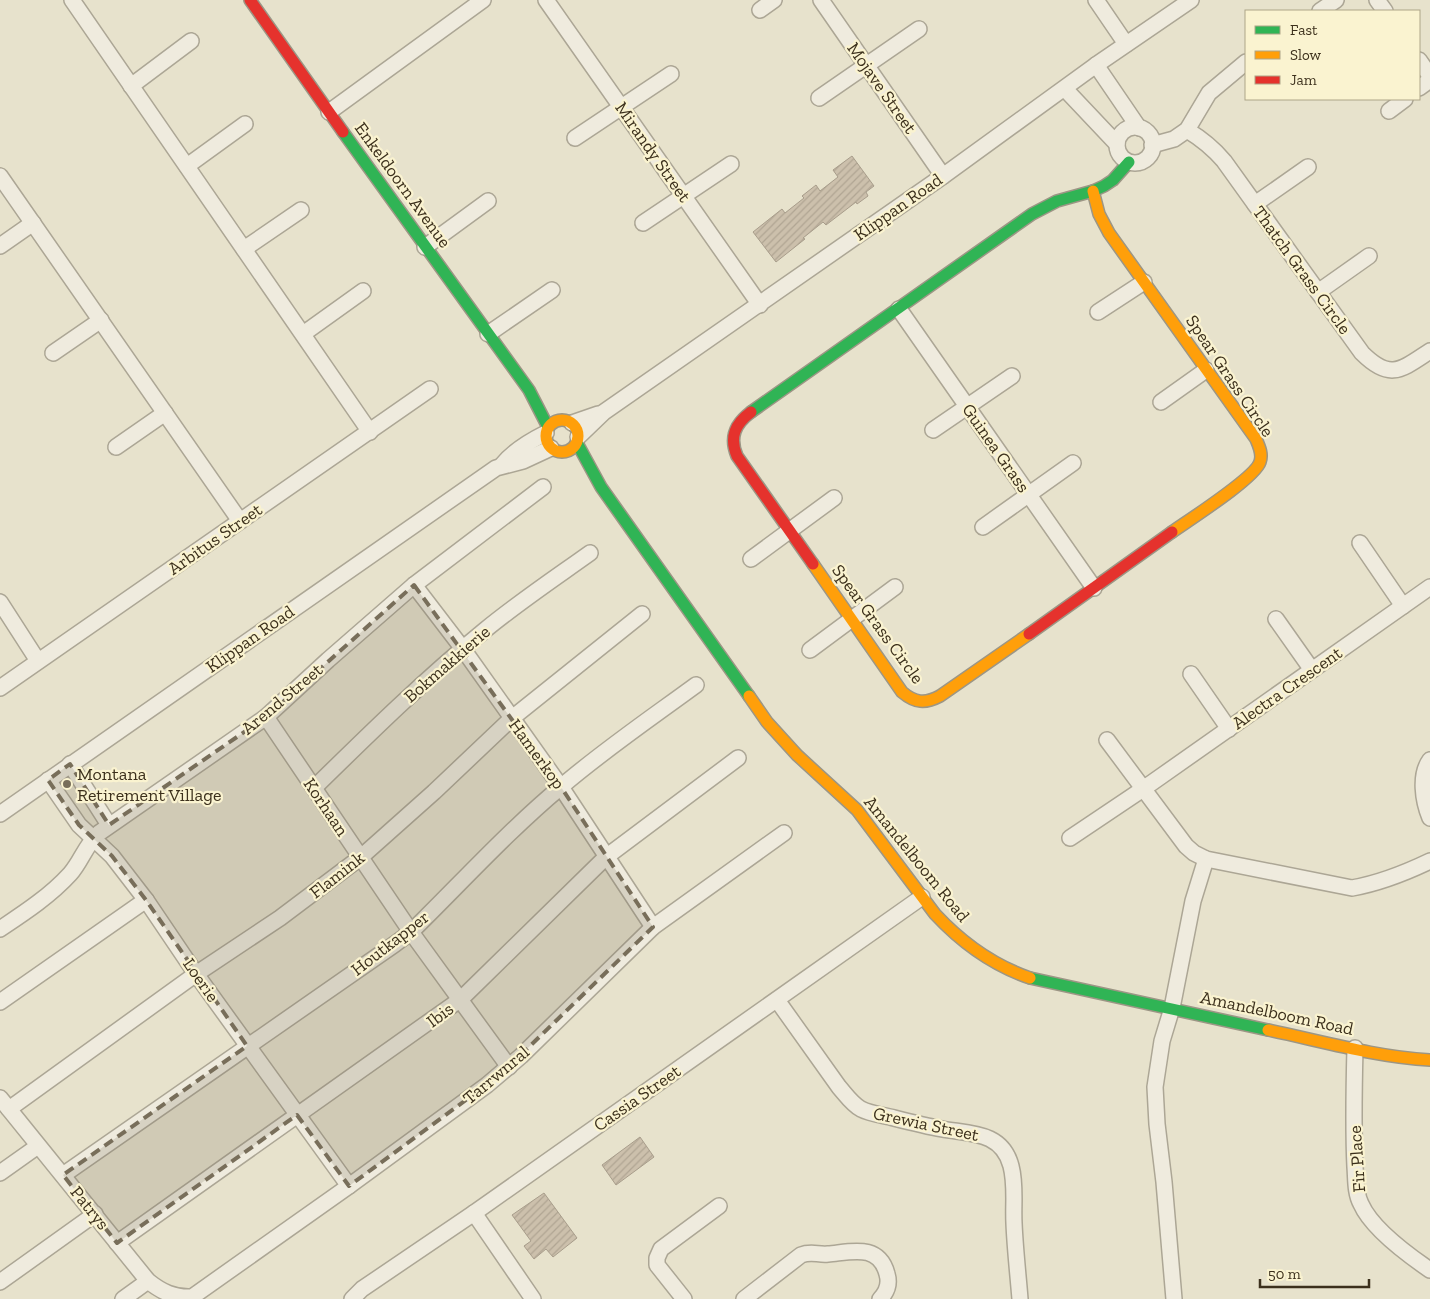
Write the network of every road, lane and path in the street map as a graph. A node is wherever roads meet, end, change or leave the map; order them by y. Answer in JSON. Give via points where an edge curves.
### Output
{"nodes":[{"id":1,"x":72,"y":0,"type":"edge"},
{"id":2,"x":250,"y":0,"type":"edge"},
{"id":3,"x":483,"y":0,"type":"edge"},
{"id":4,"x":546,"y":0,"type":"edge"},
{"id":5,"x":774,"y":0,"type":"edge"},
{"id":6,"x":821,"y":0,"type":"edge"},
{"id":7,"x":1096,"y":0,"type":"edge"},
{"id":8,"x":1191,"y":0,"type":"edge"},
{"id":9,"x":1336,"y":0,"type":"edge"},
{"id":10,"x":760,"y":10,"type":"dead end"},
{"id":11,"x":1321,"y":10,"type":"edge"},
{"id":12,"x":919,"y":29,"type":"dead end"},
{"id":13,"x":191,"y":41,"type":"dead end"},
{"id":14,"x":1126,"y":44,"type":"junction"},
{"id":15,"x":1420,"y":62,"type":"edge"},
{"id":16,"x":1245,"y":63,"type":"edge"},
{"id":17,"x":1096,"y":65,"type":"junction"},
{"id":18,"x":867,"y":66,"type":"junction"},
{"id":19,"x":671,"y":74,"type":"dead end"},
{"id":20,"x":1430,"y":78,"type":"edge"},
{"id":21,"x":131,"y":86,"type":"junction"},
{"id":22,"x":1420,"y":87,"type":"edge"},
{"id":23,"x":1065,"y":89,"type":"junction"},
{"id":24,"x":819,"y":98,"type":"dead end"},
{"id":25,"x":1404,"y":100,"type":"edge"},
{"id":26,"x":621,"y":106,"type":"junction"},
{"id":27,"x":1389,"y":111,"type":"dead end"},
{"id":28,"x":329,"y":112,"type":"junction"},
{"id":29,"x":245,"y":124,"type":"dead end"},
{"id":30,"x":1139,"y":128,"type":"junction"},
{"id":31,"x":1187,"y":130,"type":"junction"},
{"id":32,"x":575,"y":138,"type":"dead end"},
{"id":33,"x":1117,"y":144,"type":"junction"},
{"id":34,"x":1152,"y":145,"type":"junction"},
{"id":35,"x":1129,"y":162,"type":"junction"},
{"id":36,"x":731,"y":164,"type":"dead end"},
{"id":37,"x":186,"y":166,"type":"junction"},
{"id":38,"x":1308,"y":167,"type":"dead end"},
{"id":39,"x":0,"y":176,"type":"edge"},
{"id":40,"x":943,"y":176,"type":"junction"},
{"id":41,"x":1093,"y":191,"type":"junction"},
{"id":42,"x":684,"y":196,"type":"junction"},
{"id":43,"x":488,"y":201,"type":"dead end"},
{"id":44,"x":1255,"y":204,"type":"junction"},
{"id":45,"x":301,"y":210,"type":"dead end"},
{"id":46,"x":33,"y":223,"type":"junction"},
{"id":47,"x":643,"y":223,"type":"dead end"},
{"id":48,"x":0,"y":246,"type":"edge"},
{"id":49,"x":425,"y":246,"type":"junction"},
{"id":50,"x":244,"y":249,"type":"junction"},
{"id":51,"x":1369,"y":256,"type":"dead end"},
{"id":52,"x":1144,"y":282,"type":"junction"},
{"id":53,"x":552,"y":290,"type":"dead end"},
{"id":54,"x":363,"y":291,"type":"dead end"},
{"id":55,"x":1318,"y":292,"type":"junction"},
{"id":56,"x":760,"y":304,"type":"junction"},
{"id":57,"x":899,"y":309,"type":"junction"},
{"id":58,"x":1098,"y":312,"type":"dead end"},
{"id":59,"x":100,"y":320,"type":"junction"},
{"id":60,"x":303,"y":334,"type":"junction"},
{"id":61,"x":488,"y":334,"type":"junction"},
{"id":62,"x":1430,"y":351,"type":"edge"},
{"id":63,"x":53,"y":353,"type":"dead end"},
{"id":64,"x":1206,"y":370,"type":"junction"},
{"id":65,"x":1012,"y":376,"type":"dead end"},
{"id":66,"x":430,"y":389,"type":"dead end"},
{"id":67,"x":529,"y":390,"type":"junction"},
{"id":68,"x":1160,"y":402,"type":"dead end"},
{"id":69,"x":967,"y":407,"type":"junction"},
{"id":70,"x":165,"y":413,"type":"junction"},
{"id":71,"x":547,"y":430,"type":"junction"},
{"id":72,"x":933,"y":430,"type":"dead end"},
{"id":73,"x":572,"y":431,"type":"junction"},
{"id":74,"x":370,"y":432,"type":"junction"},
{"id":75,"x":116,"y":447,"type":"dead end"},
{"id":76,"x":557,"y":450,"type":"junction"},
{"id":77,"x":1073,"y":463,"type":"dead end"},
{"id":78,"x":501,"y":466,"type":"junction"},
{"id":79,"x":544,"y":487,"type":"dead end"},
{"id":80,"x":601,"y":487,"type":"junction"},
{"id":81,"x":1028,"y":494,"type":"junction"},
{"id":82,"x":834,"y":498,"type":"dead end"},
{"id":83,"x":240,"y":521,"type":"junction"},
{"id":84,"x":983,"y":528,"type":"dead end"},
{"id":85,"x":790,"y":531,"type":"junction"},
{"id":86,"x":1360,"y":543,"type":"dead end"},
{"id":87,"x":590,"y":553,"type":"dead end"},
{"id":88,"x":751,"y":559,"type":"dead end"},
{"id":89,"x":414,"y":585,"type":"junction"},
{"id":90,"x":894,"y":587,"type":"dead end"},
{"id":91,"x":1430,"y":587,"type":"edge"},
{"id":92,"x":1094,"y":588,"type":"junction"},
{"id":93,"x":0,"y":602,"type":"edge"},
{"id":94,"x":1403,"y":606,"type":"junction"},
{"id":95,"x":642,"y":614,"type":"dead end"},
{"id":96,"x":1276,"y":619,"type":"dead end"},
{"id":97,"x":851,"y":620,"type":"junction"},
{"id":98,"x":463,"y":649,"type":"junction"},
{"id":99,"x":810,"y":650,"type":"dead end"},
{"id":100,"x":38,"y":661,"type":"junction"},
{"id":101,"x":1312,"y":670,"type":"junction"},
{"id":102,"x":1191,"y":674,"type":"dead end"},
{"id":103,"x":696,"y":685,"type":"dead end"},
{"id":104,"x":0,"y":688,"type":"edge"},
{"id":105,"x":266,"y":717,"type":"junction"},
{"id":106,"x":511,"y":719,"type":"junction"},
{"id":107,"x":1229,"y":728,"type":"junction"},
{"id":108,"x":1107,"y":740,"type":"dead end"},
{"id":109,"x":738,"y":758,"type":"dead end"},
{"id":110,"x":1430,"y":760,"type":"edge"},
{"id":111,"x":70,"y":764,"type":"junction"},
{"id":112,"x":48,"y":780,"type":"junction"},
{"id":113,"x":560,"y":787,"type":"junction"},
{"id":114,"x":314,"y":788,"type":"junction"},
{"id":115,"x":1143,"y":789,"type":"junction"},
{"id":116,"x":0,"y":814,"type":"edge"},
{"id":117,"x":1430,"y":818,"type":"edge"},
{"id":118,"x":109,"y":825,"type":"junction"},
{"id":119,"x":784,"y":833,"type":"dead end"},
{"id":120,"x":93,"y":838,"type":"junction"},
{"id":121,"x":1070,"y":838,"type":"dead end"},
{"id":122,"x":606,"y":856,"type":"junction"},
{"id":123,"x":361,"y":858,"type":"junction"},
{"id":124,"x":1206,"y":858,"type":"junction"},
{"id":125,"x":1430,"y":861,"type":"edge"},
{"id":126,"x":922,"y":897,"type":"junction"},
{"id":127,"x":146,"y":900,"type":"junction"},
{"id":128,"x":653,"y":928,"type":"junction"},
{"id":129,"x":0,"y":929,"type":"edge"},
{"id":130,"x":411,"y":932,"type":"junction"},
{"id":131,"x":196,"y":974,"type":"junction"},
{"id":132,"x":461,"y":999,"type":"junction"},
{"id":133,"x":777,"y":1000,"type":"junction"},
{"id":134,"x":0,"y":1002,"type":"edge"},
{"id":135,"x":1172,"y":1008,"type":"junction"},
{"id":136,"x":247,"y":1046,"type":"junction"},
{"id":137,"x":1355,"y":1048,"type":"junction"},
{"id":138,"x":1430,"y":1060,"type":"edge"},
{"id":139,"x":509,"y":1067,"type":"junction"},
{"id":140,"x":4,"y":1104,"type":"edge"},
{"id":141,"x":297,"y":1115,"type":"junction"},
{"id":142,"x":38,"y":1146,"type":"junction"},
{"id":143,"x":0,"y":1173,"type":"edge"},
{"id":144,"x":64,"y":1175,"type":"junction"},
{"id":145,"x":349,"y":1186,"type":"junction"},
{"id":146,"x":719,"y":1206,"type":"dead end"},
{"id":147,"x":474,"y":1213,"type":"junction"},
{"id":148,"x":95,"y":1214,"type":"junction"},
{"id":149,"x":118,"y":1243,"type":"junction"},
{"id":150,"x":1430,"y":1270,"type":"edge"},
{"id":151,"x":148,"y":1281,"type":"junction"},
{"id":152,"x":0,"y":1282,"type":"edge"},
{"id":153,"x":192,"y":1297,"type":"joint"},
{"id":154,"x":123,"y":1299,"type":"edge"},
{"id":155,"x":352,"y":1299,"type":"edge"},
{"id":156,"x":533,"y":1299,"type":"edge"},
{"id":157,"x":684,"y":1299,"type":"edge"},
{"id":158,"x":744,"y":1299,"type":"edge"},
{"id":159,"x":880,"y":1299,"type":"edge"},
{"id":160,"x":1020,"y":1299,"type":"edge"},
{"id":161,"x":1174,"y":1299,"type":"edge"}],
"edges":[{"from":1,"to":21,"type":"street"},
{"from":2,"to":28,"type":"street","name":"Enkeldoorn Avenue"},
{"from":3,"to":28,"type":"street"},
{"from":4,"to":26,"type":"street","name":"Mirandy Street"},
{"from":5,"to":10,"type":"street"},
{"from":6,"to":18,"type":"street","name":"Mojave Street"},
{"from":7,"to":14,"type":"street"},
{"from":8,"to":14,"type":"street","name":"Klippan Road"},
{"from":9,"to":11,"type":"street"},
{"from":12,"to":18,"type":"street"},
{"from":13,"to":21,"type":"street"},
{"from":14,"to":17,"type":"street","name":"Klippan Road"},
{"from":15,"to":20,"type":"street"},
{"from":16,"to":31,"type":"street","via":[[1209,94]]},
{"from":17,"to":23,"type":"street","name":"Klippan Road"},
{"from":17,"to":30,"type":"street"},
{"from":18,"to":24,"type":"street"},
{"from":18,"to":40,"type":"street","name":"Mojave Street"},
{"from":19,"to":26,"type":"street"},
{"from":20,"to":22,"type":"street"},
{"from":21,"to":37,"type":"street"},
{"from":23,"to":33,"type":"street"},
{"from":23,"to":40,"type":"street","name":"Klippan Road"},
{"from":25,"to":27,"type":"street"},
{"from":26,"to":32,"type":"street"},
{"from":26,"to":42,"type":"street","name":"Mirandy Street"},
{"from":28,"to":49,"type":"street","name":"Enkeldoorn Avenue"},
{"from":29,"to":37,"type":"street"},
{"from":30,"to":33,"type":"street","via":[[1122,133]]},
{"from":30,"to":34,"type":"street","via":[[1148,134]]},
{"from":31,"to":34,"type":"street","via":[[1174,139]]},
{"from":31,"to":44,"type":"street","name":"Thatch Grass Circle","via":[[1213,148]]},
{"from":33,"to":35,"type":"street","via":[[1120,155]]},
{"from":34,"to":35,"type":"street","via":[[1145,160]]},
{"from":35,"to":41,"type":"street","name":"Spear Grass Circle","via":[[1113,180]]},
{"from":36,"to":42,"type":"street"},
{"from":37,"to":50,"type":"street"},
{"from":38,"to":44,"type":"street"},
{"from":39,"to":46,"type":"street"},
{"from":40,"to":56,"type":"street","name":"Klippan Road"},
{"from":41,"to":52,"type":"street","name":"Spear Grass Circle","via":[[1103,222]]},
{"from":41,"to":57,"type":"street","name":"Spear Grass Circle","via":[[1057,201],[1032,214]]},
{"from":42,"to":47,"type":"street"},
{"from":42,"to":56,"type":"street","name":"Mirandy Street"},
{"from":43,"to":49,"type":"street"},
{"from":44,"to":55,"type":"street","name":"Thatch Grass Circle"},
{"from":45,"to":50,"type":"street"},
{"from":46,"to":48,"type":"street"},
{"from":46,"to":59,"type":"street"},
{"from":49,"to":61,"type":"street","name":"Enkeldoorn Avenue"},
{"from":50,"to":60,"type":"street"},
{"from":51,"to":55,"type":"street"},
{"from":52,"to":58,"type":"street"},
{"from":52,"to":64,"type":"street","name":"Spear Grass Circle"},
{"from":53,"to":61,"type":"street"},
{"from":54,"to":60,"type":"street"},
{"from":55,"to":62,"type":"street","name":"Thatch Grass Circle","via":[[1362,354],[1380,369],[1397,370]]},
{"from":56,"to":73,"type":"street","name":"Klippan Road"},
{"from":57,"to":69,"type":"street","name":"Guinea Grass"},
{"from":57,"to":85,"type":"street","name":"Spear Grass Circle","via":[[743,418],[733,430],[731,438],[737,456]]},
{"from":59,"to":63,"type":"street"},
{"from":59,"to":70,"type":"street"},
{"from":60,"to":74,"type":"street"},
{"from":61,"to":67,"type":"street","name":"Enkeldoorn Avenue"},
{"from":64,"to":68,"type":"street"},
{"from":64,"to":92,"type":"street","name":"Spear Grass Circle","via":[[1256,439],[1262,456],[1260,464],[1247,478]]},
{"from":65,"to":69,"type":"street"},
{"from":66,"to":74,"type":"street","name":"Arbitus Street"},
{"from":67,"to":71,"type":"street","name":"Enkeldoorn Avenue"},
{"from":67,"to":73,"type":"street","name":"Enkeldoorn Avenue"},
{"from":69,"to":72,"type":"street"},
{"from":69,"to":81,"type":"street","name":"Guinea Grass"},
{"from":70,"to":75,"type":"street"},
{"from":70,"to":83,"type":"street"},
{"from":71,"to":73,"type":"street","via":[[554,422]]},
{"from":71,"to":76,"type":"street","via":[[547,441]]},
{"from":71,"to":78,"type":"street","name":"Klippan Road"},
{"from":73,"to":76,"type":"street","via":[[570,450]]},
{"from":73,"to":80,"type":"street","name":"Amandelboom Road"},
{"from":74,"to":83,"type":"street","name":"Arbitus Street"},
{"from":76,"to":78,"type":"street","name":"Klippan Road"},
{"from":76,"to":80,"type":"street","name":"Amandelboom Road"},
{"from":77,"to":81,"type":"street"},
{"from":78,"to":111,"type":"street","name":"Klippan Road"},
{"from":79,"to":89,"type":"street","name":"Arend Street"},
{"from":80,"to":126,"type":"street","name":"Amandelboom Road","via":[[767,722],[797,755],[857,810]]},
{"from":81,"to":84,"type":"street"},
{"from":81,"to":92,"type":"street","name":"Guinea Grass"},
{"from":82,"to":85,"type":"street"},
{"from":83,"to":100,"type":"street","name":"Arbitus Street"},
{"from":85,"to":88,"type":"street"},
{"from":85,"to":97,"type":"street","name":"Spear Grass Circle"},
{"from":86,"to":94,"type":"street"},
{"from":87,"to":98,"type":"street","name":"Bokmakkierie"},
{"from":89,"to":98,"type":"street","name":"Hamerkop"},
{"from":89,"to":105,"type":"street","name":"Arend Street"},
{"from":90,"to":97,"type":"street"},
{"from":91,"to":94,"type":"street","name":"Alectra Crescent"},
{"from":92,"to":97,"type":"street","name":"Spear Grass Circle","via":[[953,688],[920,703],[902,692]]},
{"from":93,"to":100,"type":"street"},
{"from":94,"to":101,"type":"street","name":"Alectra Crescent"},
{"from":95,"to":106,"type":"street","name":"Flamink"},
{"from":96,"to":101,"type":"street"},
{"from":97,"to":99,"type":"street"},
{"from":98,"to":106,"type":"street","name":"Hamerkop"},
{"from":98,"to":114,"type":"street","name":"Bokmakkierie"},
{"from":100,"to":104,"type":"street","name":"Arbitus Street"},
{"from":101,"to":107,"type":"street","name":"Alectra Crescent"},
{"from":102,"to":107,"type":"street"},
{"from":103,"to":113,"type":"street","name":"Houtkapper"},
{"from":105,"to":114,"type":"street","name":"Korhaan"},
{"from":105,"to":118,"type":"street","name":"Arend Street"},
{"from":106,"to":113,"type":"street","name":"Hamerkop"},
{"from":106,"to":123,"type":"street","name":"Flamink"},
{"from":107,"to":115,"type":"street","name":"Alectra Crescent"},
{"from":108,"to":115,"type":"street"},
{"from":109,"to":122,"type":"street","name":"Ibis"},
{"from":110,"to":117,"type":"street","via":[[1423,780]]},
{"from":111,"to":112,"type":"street","name":"Klippan Road"},
{"from":111,"to":118,"type":"street"},
{"from":112,"to":116,"type":"street","name":"Klippan Road"},
{"from":112,"to":120,"type":"street","name":"Loerie","via":[[79,825]]},
{"from":113,"to":122,"type":"street","name":"Hamerkop"},
{"from":113,"to":130,"type":"street","name":"Houtkapper"},
{"from":114,"to":123,"type":"street","name":"Korhaan"},
{"from":115,"to":121,"type":"street","name":"Alectra Crescent"},
{"from":115,"to":124,"type":"street","via":[[1186,846]]},
{"from":118,"to":120,"type":"street","name":"Arend Street"},
{"from":119,"to":128,"type":"street","name":"Tarrwnral"},
{"from":120,"to":127,"type":"street","name":"Loerie","via":[[112,856]]},
{"from":120,"to":129,"type":"street","name":"Arend Street","via":[[69,875],[42,900]]},
{"from":122,"to":128,"type":"street","name":"Hamerkop"},
{"from":122,"to":132,"type":"street","name":"Ibis"},
{"from":123,"to":130,"type":"street","name":"Korhaan"},
{"from":123,"to":131,"type":"street","name":"Flamink"},
{"from":124,"to":125,"type":"street","via":[[1352,888],[1394,877]]},
{"from":124,"to":135,"type":"street","via":[[1193,901]]},
{"from":126,"to":133,"type":"street","name":"Cassia Street"},
{"from":126,"to":135,"type":"street","name":"Amandelboom Road","via":[[970,948],[1016,974]]},
{"from":127,"to":131,"type":"street","name":"Loerie"},
{"from":127,"to":134,"type":"street"},
{"from":128,"to":139,"type":"street","name":"Tarrwnral"},
{"from":130,"to":132,"type":"street","name":"Korhaan"},
{"from":130,"to":136,"type":"street","name":"Houtkapper"},
{"from":131,"to":136,"type":"street","name":"Loerie"},
{"from":131,"to":140,"type":"street","name":"Flamink"},
{"from":132,"to":139,"type":"street","name":"Korhaan"},
{"from":132,"to":141,"type":"street","name":"Ibis"},
{"from":133,"to":147,"type":"street","name":"Cassia Street"},
{"from":133,"to":160,"type":"street","name":"Grewia Street","via":[[839,1087],[859,1108],[935,1128],[980,1135],[992,1140],[1002,1150],[1011,1164],[1014,1185]]},
{"from":135,"to":137,"type":"street","name":"Amandelboom Road"},
{"from":135,"to":161,"type":"street","via":[[1162,1041],[1155,1087]]},
{"from":136,"to":141,"type":"street","name":"Loerie"},
{"from":136,"to":144,"type":"street","name":"Houtkapper"},
{"from":137,"to":138,"type":"street","name":"Amandelboom Road"},
{"from":137,"to":150,"type":"street","name":"Fir Place","via":[[1353,1138],[1360,1203],[1383,1232]]},
{"from":139,"to":145,"type":"street","name":"Tarrwnral"},
{"from":140,"to":142,"type":"street","name":"Patrys"},
{"from":141,"to":145,"type":"street","name":"Loerie"},
{"from":141,"to":149,"type":"street","name":"Ibis"},
{"from":142,"to":143,"type":"street"},
{"from":142,"to":144,"type":"street","name":"Patrys"},
{"from":144,"to":148,"type":"street","name":"Patrys"},
{"from":145,"to":153,"type":"street","name":"Tarrwnral"},
{"from":146,"to":157,"type":"street","via":[[661,1250],[656,1258],[657,1265]]},
{"from":147,"to":155,"type":"street","name":"Cassia Street"},
{"from":147,"to":156,"type":"street"},
{"from":148,"to":149,"type":"street","name":"Patrys"},
{"from":148,"to":152,"type":"street"},
{"from":149,"to":151,"type":"street","name":"Patrys"},
{"from":151,"to":153,"type":"street","name":"Patrys","via":[[171,1295]]},
{"from":151,"to":154,"type":"street"},
{"from":158,"to":159,"type":"street","via":[[801,1255],[851,1251],[870,1254],[883,1264],[888,1283]]}]}
